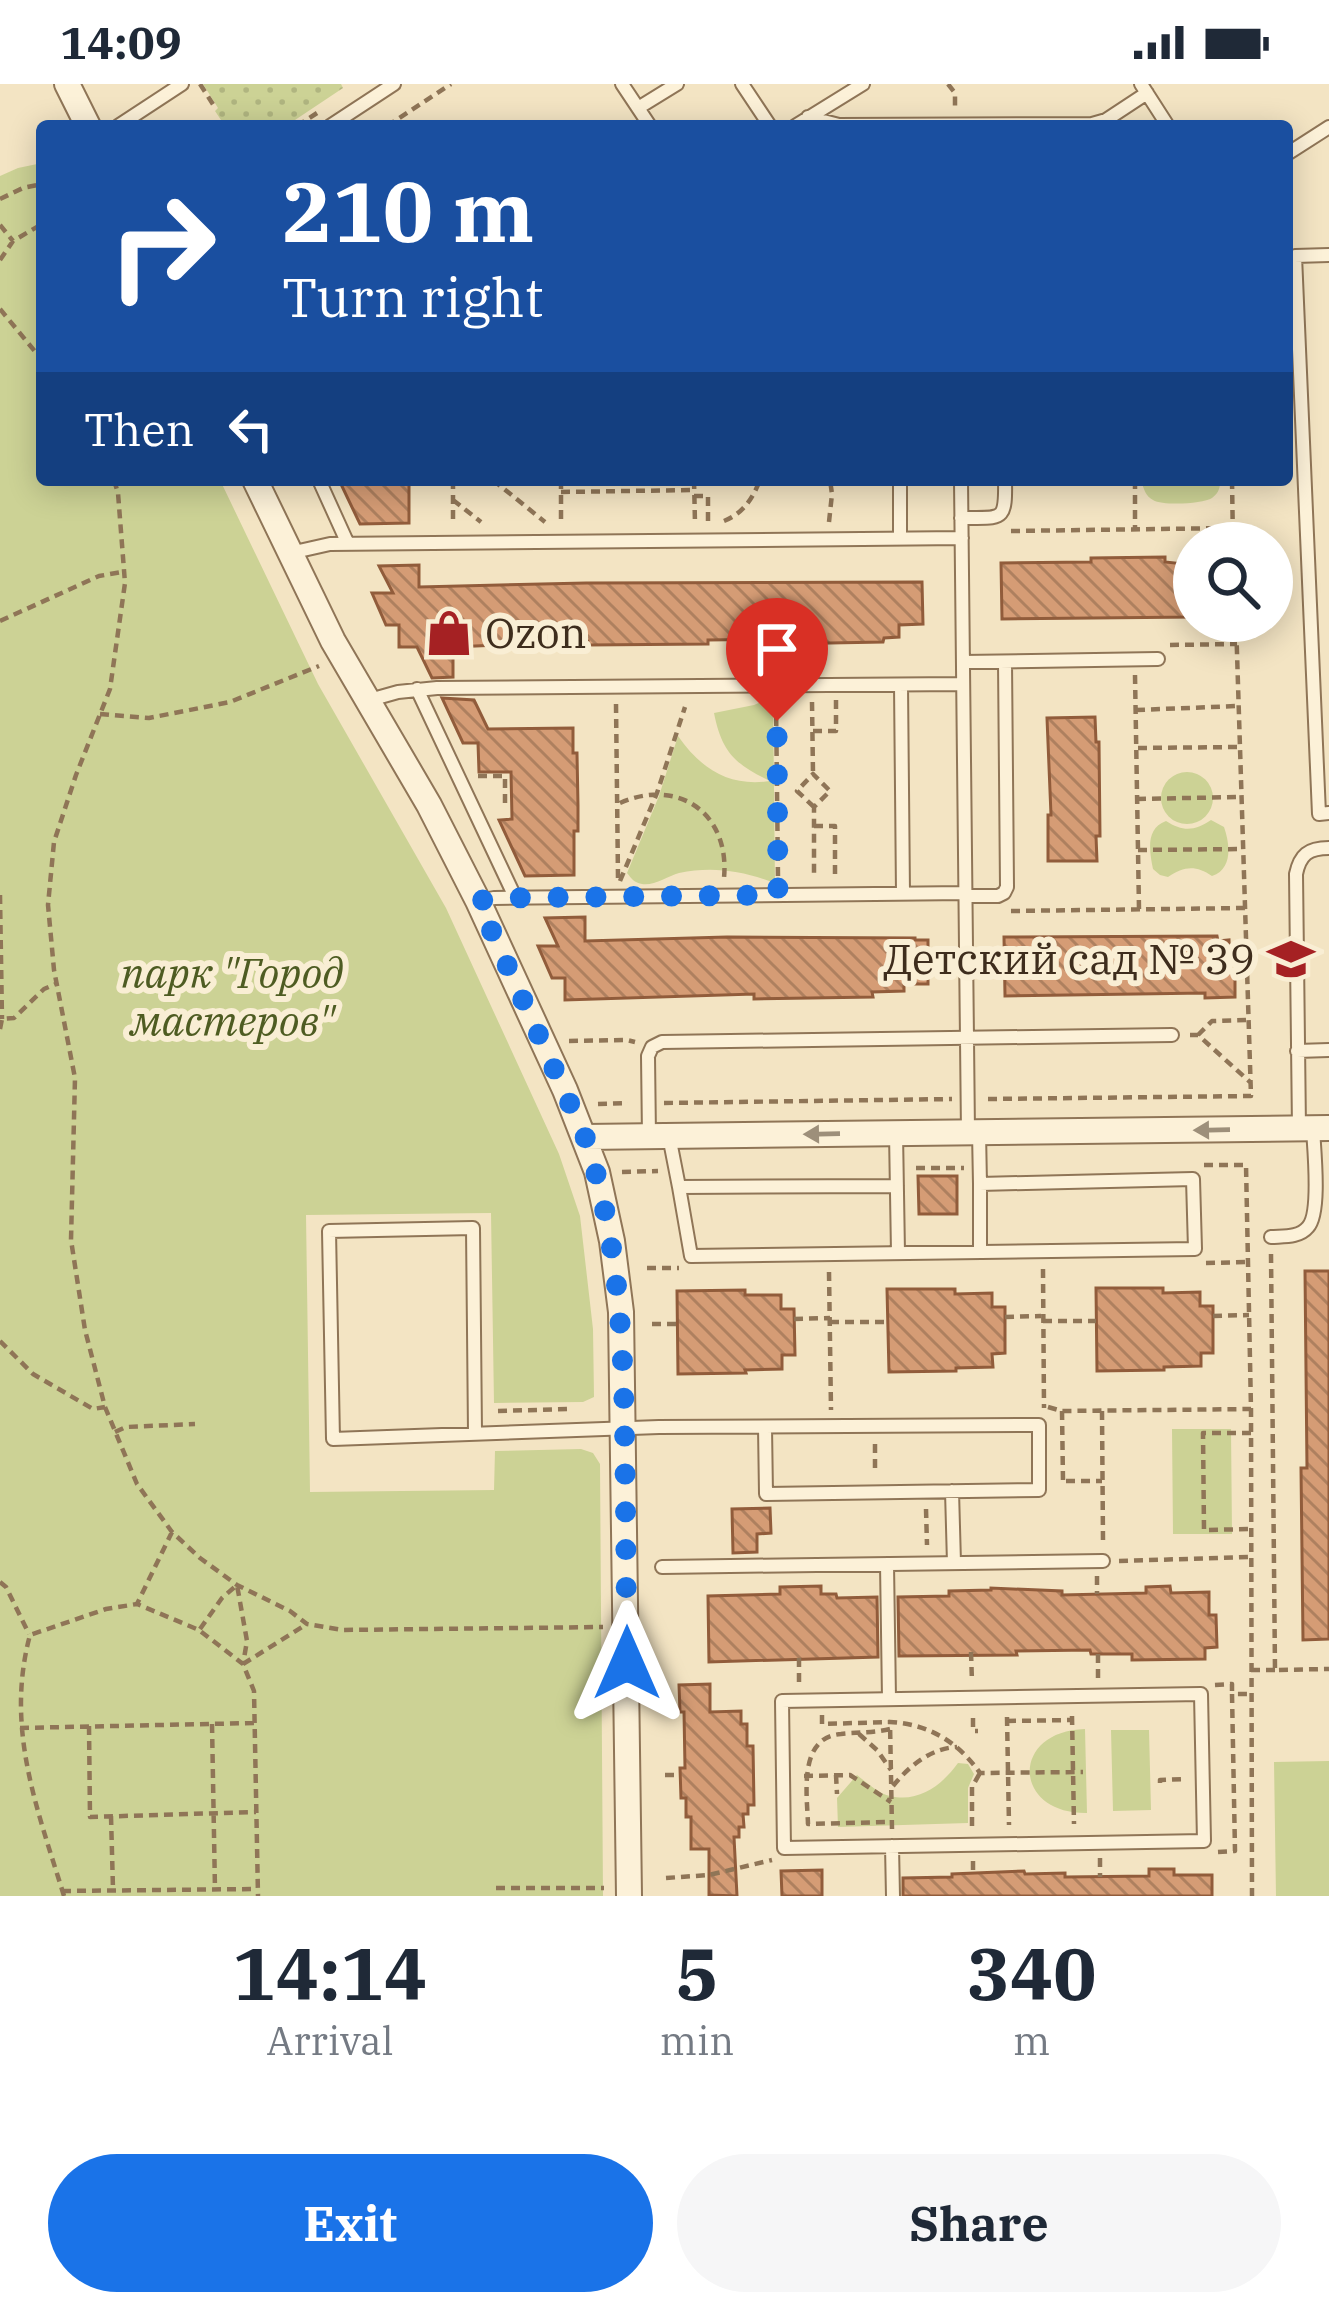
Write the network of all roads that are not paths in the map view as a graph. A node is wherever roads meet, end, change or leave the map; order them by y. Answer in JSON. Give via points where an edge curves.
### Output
{"nodes":[{"id":1,"x":67,"y":84,"type":"edge"},
{"id":2,"x":182,"y":84,"type":"edge"},
{"id":3,"x":394,"y":84,"type":"edge"},
{"id":4,"x":622,"y":84,"type":"edge"},
{"id":5,"x":676,"y":84,"type":"edge"},
{"id":6,"x":742,"y":84,"type":"edge"},
{"id":7,"x":862,"y":84,"type":"edge"},
{"id":8,"x":1144,"y":88,"type":"edge"},
{"id":9,"x":638,"y":108,"type":"junction"},
{"id":10,"x":808,"y":117,"type":"junction"},
{"id":11,"x":85,"y":120,"type":"edge"},
{"id":12,"x":127,"y":120,"type":"edge"},
{"id":13,"x":339,"y":120,"type":"edge"},
{"id":14,"x":646,"y":120,"type":"edge"},
{"id":15,"x":766,"y":120,"type":"edge"},
{"id":16,"x":804,"y":120,"type":"edge"},
{"id":17,"x":820,"y":120,"type":"edge"},
{"id":18,"x":1106,"y":120,"type":"edge"},
{"id":19,"x":1164,"y":120,"type":"edge"},
{"id":20,"x":1329,"y":127,"type":"edge"},
{"id":21,"x":1293,"y":150,"type":"edge"},
{"id":22,"x":1329,"y":255,"type":"edge"},
{"id":23,"x":1293,"y":305,"type":"edge"},
{"id":24,"x":1297,"y":310,"type":"junction"},
{"id":25,"x":259,"y":486,"type":"edge"},
{"id":26,"x":322,"y":486,"type":"edge"},
{"id":27,"x":900,"y":486,"type":"edge"},
{"id":28,"x":961,"y":486,"type":"edge"},
{"id":29,"x":1005,"y":486,"type":"edge"},
{"id":30,"x":962,"y":518,"type":"junction"},
{"id":31,"x":962,"y":538,"type":"junction"},
{"id":32,"x":900,"y":539,"type":"junction"},
{"id":33,"x":348,"y":544,"type":"junction"},
{"id":34,"x":290,"y":554,"type":"junction"},
{"id":35,"x":1158,"y":659,"type":"dead end"},
{"id":36,"x":963,"y":662,"type":"junction"},
{"id":37,"x":1005,"y":662,"type":"junction"},
{"id":38,"x":901,"y":685,"type":"junction"},
{"id":39,"x":963,"y":685,"type":"junction"},
{"id":40,"x":417,"y":689,"type":"junction"},
{"id":41,"x":366,"y":700,"type":"junction"},
{"id":42,"x":1329,"y":813,"type":"edge"},
{"id":43,"x":1329,"y":848,"type":"edge"},
{"id":44,"x":903,"y":893,"type":"junction"},
{"id":45,"x":965,"y":894,"type":"junction"},
{"id":46,"x":515,"y":897,"type":"junction"},
{"id":47,"x":478,"y":901,"type":"junction"},
{"id":48,"x":1172,"y":1035,"type":"road end"},
{"id":49,"x":967,"y":1037,"type":"junction"},
{"id":50,"x":1297,"y":1051,"type":"junction"},
{"id":51,"x":1329,"y":1051,"type":"edge"},
{"id":52,"x":1314,"y":1129,"type":"edge"},
{"id":53,"x":974,"y":1132,"type":"junction"},
{"id":54,"x":896,"y":1133,"type":"junction"},
{"id":55,"x":659,"y":1136,"type":"junction"},
{"id":56,"x":585,"y":1137,"type":"junction"},
{"id":57,"x":980,"y":1184,"type":"junction"},
{"id":58,"x":897,"y":1186,"type":"junction"},
{"id":59,"x":679,"y":1187,"type":"junction"},
{"id":60,"x":1270,"y":1237,"type":"road end"},
{"id":61,"x":980,"y":1252,"type":"junction"},
{"id":62,"x":898,"y":1253,"type":"junction"},
{"id":63,"x":765,"y":1427,"type":"junction"},
{"id":64,"x":625,"y":1428,"type":"junction"},
{"id":65,"x":475,"y":1432,"type":"junction"},
{"id":66,"x":952,"y":1491,"type":"junction"},
{"id":67,"x":1103,"y":1561,"type":"road end"},
{"id":68,"x":954,"y":1563,"type":"junction"},
{"id":69,"x":887,"y":1564,"type":"junction"},
{"id":70,"x":662,"y":1567,"type":"dead end"},
{"id":71,"x":890,"y":1699,"type":"junction"},
{"id":72,"x":892,"y":1846,"type":"junction"},
{"id":73,"x":619,"y":1892,"type":"edge"},
{"id":74,"x":892,"y":1896,"type":"edge"}],
"edges":[{"from":1,"to":11,"type":"street"},
{"from":2,"to":12,"type":"lane"},
{"from":3,"to":13,"type":"lane"},
{"from":4,"to":9,"type":"lane"},
{"from":5,"to":9,"type":"lane"},
{"from":6,"to":15,"type":"lane"},
{"from":7,"to":10,"type":"lane"},
{"from":8,"to":18,"type":"lane"},
{"from":8,"to":19,"type":"lane"},
{"from":9,"to":14,"type":"lane"},
{"from":10,"to":16,"type":"lane"},
{"from":10,"to":17,"type":"lane"},
{"from":20,"to":21,"type":"lane"},
{"from":22,"to":24,"type":"lane","via":[[1295,256]]},
{"from":23,"to":24,"type":"lane"},
{"from":24,"to":42,"type":"lane","via":[[1319,814]]},
{"from":25,"to":34,"type":"street"},
{"from":26,"to":33,"type":"lane"},
{"from":27,"to":32,"type":"lane"},
{"from":28,"to":30,"type":"lane"},
{"from":29,"to":30,"type":"lane","via":[[1003,514]]},
{"from":30,"to":31,"type":"lane"},
{"from":31,"to":32,"type":"lane"},
{"from":31,"to":36,"type":"lane"},
{"from":32,"to":33,"type":"lane","via":[[708,533]]},
{"from":33,"to":34,"type":"lane"},
{"from":34,"to":41,"type":"street"},
{"from":35,"to":37,"type":"lane"},
{"from":36,"to":37,"type":"lane"},
{"from":36,"to":39,"type":"lane"},
{"from":37,"to":45,"type":"lane","via":[[1007,887],[998,896]]},
{"from":38,"to":39,"type":"lane"},
{"from":38,"to":40,"type":"lane"},
{"from":38,"to":44,"type":"lane"},
{"from":39,"to":45,"type":"lane"},
{"from":40,"to":41,"type":"lane"},
{"from":40,"to":46,"type":"lane"},
{"from":41,"to":47,"type":"street"},
{"from":43,"to":50,"type":"lane","via":[[1305,853],[1295,874]]},
{"from":44,"to":45,"type":"lane"},
{"from":44,"to":46,"type":"lane"},
{"from":45,"to":49,"type":"lane"},
{"from":46,"to":47,"type":"lane"},
{"from":47,"to":56,"type":"street"},
{"from":48,"to":49,"type":"lane"},
{"from":49,"to":53,"type":"lane"},
{"from":49,"to":55,"type":"lane","via":[[662,1042],[648,1056]]},
{"from":50,"to":51,"type":"lane"},
{"from":50,"to":52,"type":"lane"},
{"from":52,"to":53,"type":"street","one_way":true},
{"from":52,"to":60,"type":"lane","via":[[1315,1213],[1307,1229]]},
{"from":53,"to":54,"type":"street"},
{"from":53,"to":57,"type":"lane"},
{"from":54,"to":55,"type":"street","one_way":true},
{"from":54,"to":58,"type":"lane"},
{"from":55,"to":56,"type":"street"},
{"from":55,"to":59,"type":"lane"},
{"from":56,"to":64,"type":"street","via":[[612,1240]]},
{"from":57,"to":61,"type":"lane"},
{"from":57,"to":61,"type":"lane","via":[[1193,1179],[1195,1249]]},
{"from":58,"to":59,"type":"lane"},
{"from":58,"to":62,"type":"lane"},
{"from":59,"to":62,"type":"lane","via":[[691,1256]]},
{"from":61,"to":62,"type":"lane"},
{"from":63,"to":64,"type":"lane"},
{"from":63,"to":66,"type":"lane","via":[[766,1493]]},
{"from":63,"to":66,"type":"lane","via":[[1039,1424],[1039,1490]]},
{"from":64,"to":65,"type":"lane"},
{"from":64,"to":73,"type":"street"},
{"from":65,"to":65,"type":"lane","via":[[473,1228],[329,1231],[333,1438]]},
{"from":66,"to":68,"type":"lane"},
{"from":67,"to":68,"type":"lane"},
{"from":68,"to":69,"type":"lane"},
{"from":69,"to":70,"type":"lane"},
{"from":69,"to":71,"type":"lane"},
{"from":71,"to":72,"type":"lane","via":[[782,1701],[784,1848]]},
{"from":71,"to":72,"type":"lane","via":[[1201,1694],[1204,1841]]},
{"from":72,"to":74,"type":"lane"}]}
